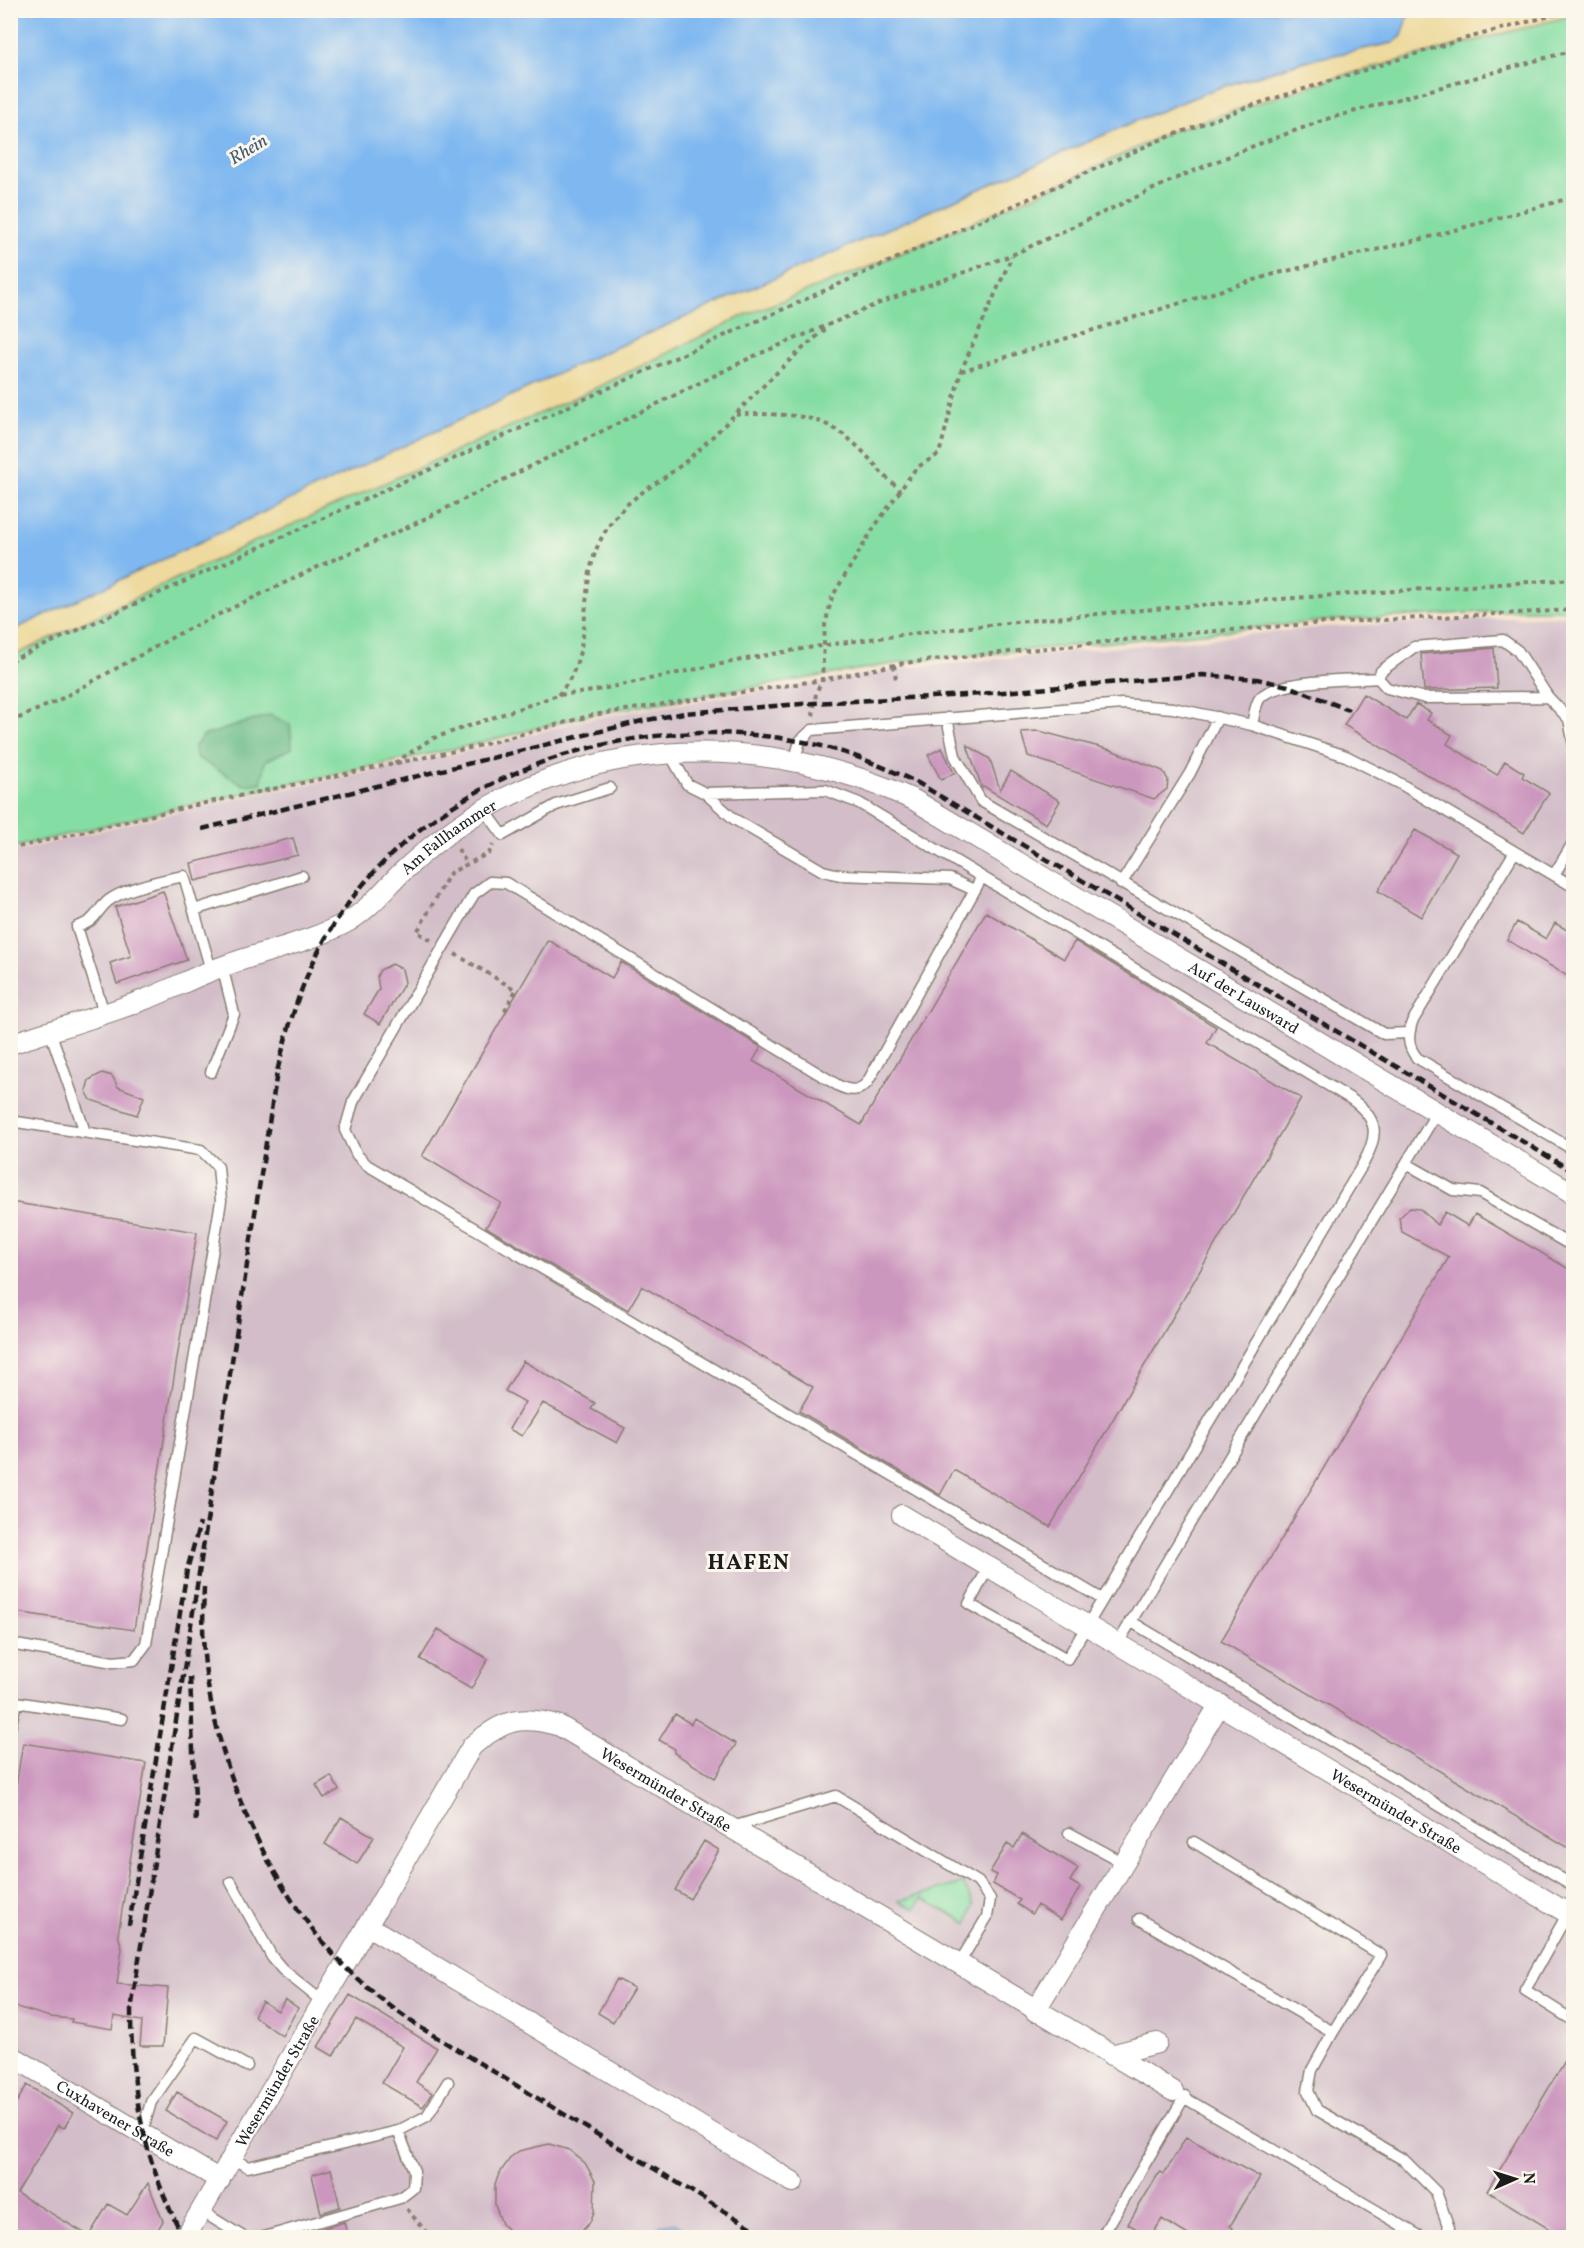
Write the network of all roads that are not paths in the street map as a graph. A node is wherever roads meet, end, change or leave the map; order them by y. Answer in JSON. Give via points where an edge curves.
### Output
{"nodes":[{"id":1,"x":1378,"y":678,"type":"junction"},
{"id":2,"x":1548,"y":697,"type":"junction"},
{"id":3,"x":1218,"y":717,"type":"junction"},
{"id":4,"x":947,"y":718,"type":"junction"},
{"id":5,"x":1252,"y":725,"type":"junction"},
{"id":6,"x":1574,"y":746,"type":"edge"},
{"id":7,"x":670,"y":754,"type":"junction"},
{"id":8,"x":795,"y":759,"type":"junction"},
{"id":9,"x":610,"y":788,"type":"dead end"},
{"id":10,"x":705,"y":793,"type":"junction"},
{"id":11,"x":914,"y":800,"type":"joint"},
{"id":12,"x":484,"y":809,"type":"junction"},
{"id":13,"x":1574,"y":836,"type":"edge"},
{"id":14,"x":1514,"y":853,"type":"junction"},
{"id":15,"x":1554,"y":875,"type":"junction"},
{"id":16,"x":303,"y":876,"type":"dead end"},
{"id":17,"x":982,"y":877,"type":"junction"},
{"id":18,"x":1121,"y":884,"type":"junction"},
{"id":19,"x":1574,"y":887,"type":"edge"},
{"id":20,"x":974,"y":890,"type":"junction"},
{"id":21,"x":194,"y":910,"type":"junction"},
{"id":22,"x":217,"y":968,"type":"junction"},
{"id":23,"x":104,"y":1013,"type":"junction"},
{"id":24,"x":50,"y":1031,"type":"junction"},
{"id":25,"x":1409,"y":1033,"type":"junction"},
{"id":26,"x":10,"y":1044,"type":"edge"},
{"id":27,"x":211,"y":1072,"type":"dead end"},
{"id":28,"x":1437,"y":1112,"type":"junction"},
{"id":29,"x":10,"y":1121,"type":"edge"},
{"id":30,"x":85,"y":1132,"type":"junction"},
{"id":31,"x":1574,"y":1150,"type":"edge"},
{"id":32,"x":1407,"y":1164,"type":"junction"},
{"id":33,"x":1574,"y":1194,"type":"edge"},
{"id":34,"x":1574,"y":1247,"type":"edge"},
{"id":35,"x":902,"y":1515,"type":"dead end"},
{"id":36,"x":989,"y":1566,"type":"junction"},
{"id":37,"x":1102,"y":1599,"type":"junction"},
{"id":38,"x":1130,"y":1621,"type":"junction"},
{"id":39,"x":1087,"y":1624,"type":"junction"},
{"id":40,"x":1118,"y":1643,"type":"junction"},
{"id":41,"x":10,"y":1644,"type":"edge"},
{"id":42,"x":1220,"y":1704,"type":"junction"},
{"id":43,"x":122,"y":1719,"type":"dead end"},
{"id":44,"x":10,"y":1728,"type":"edge"},
{"id":45,"x":729,"y":1828,"type":"junction"},
{"id":46,"x":1069,"y":1833,"type":"dead end"},
{"id":47,"x":1194,"y":1842,"type":"dead end"},
{"id":48,"x":1124,"y":1863,"type":"junction"},
{"id":49,"x":231,"y":1882,"type":"dead end"},
{"id":50,"x":1574,"y":1886,"type":"edge"},
{"id":51,"x":1571,"y":1915,"type":"edge"},
{"id":52,"x":1139,"y":1918,"type":"dead end"},
{"id":53,"x":368,"y":1926,"type":"junction"},
{"id":54,"x":958,"y":1965,"type":"junction"},
{"id":55,"x":323,"y":2002,"type":"junction"},
{"id":56,"x":1035,"y":2011,"type":"junction"},
{"id":57,"x":1574,"y":2021,"type":"edge"},
{"id":58,"x":1333,"y":2032,"type":"junction"},
{"id":59,"x":1157,"y":2043,"type":"dead end"},
{"id":60,"x":10,"y":2055,"type":"edge"},
{"id":61,"x":1111,"y":2055,"type":"junction"},
{"id":62,"x":247,"y":2066,"type":"dead end"},
{"id":63,"x":448,"y":2082,"type":"dead end"},
{"id":64,"x":1179,"y":2094,"type":"junction"},
{"id":65,"x":398,"y":2131,"type":"junction"},
{"id":66,"x":142,"y":2133,"type":"junction"},
{"id":67,"x":233,"y":2158,"type":"junction"},
{"id":68,"x":220,"y":2180,"type":"junction"},
{"id":69,"x":793,"y":2182,"type":"dead end"},
{"id":70,"x":201,"y":2211,"type":"junction"},
{"id":71,"x":1101,"y":2237,"type":"edge"},
{"id":72,"x":185,"y":2238,"type":"edge"},
{"id":73,"x":245,"y":2238,"type":"edge"},
{"id":74,"x":261,"y":2238,"type":"edge"},
{"id":75,"x":1423,"y":2238,"type":"edge"},
{"id":76,"x":1448,"y":2238,"type":"edge"}],
"edges":[{"from":1,"to":2,"type":"lane","via":[[1388,688],[1425,698]]},
{"from":1,"to":2,"type":"lane","via":[[1414,647],[1503,640],[1518,651]]},
{"from":1,"to":5,"type":"lane","via":[[1288,686],[1267,692],[1258,699]]},
{"from":2,"to":6,"type":"lane","via":[[1569,719]]},
{"from":3,"to":4,"type":"lane","via":[[1122,704]]},
{"from":3,"to":5,"type":"lane"},
{"from":3,"to":18,"type":"lane","via":[[1190,773]]},
{"from":4,"to":8,"type":"lane","via":[[812,730],[800,741]]},
{"from":4,"to":18,"type":"lane","via":[[955,756],[981,801]]},
{"from":5,"to":14,"type":"lane","via":[[1346,756],[1399,783]]},
{"from":7,"to":8,"type":"street","name":"Am Fallhammer","via":[[732,752]]},
{"from":7,"to":10,"type":"lane","via":[[687,784]]},
{"from":7,"to":12,"type":"street","name":"Am Fallhammer","via":[[592,766],[543,781]]},
{"from":8,"to":11,"type":"street","name":"Am Fallhammer","via":[[876,782]]},
{"from":9,"to":12,"type":"lane","via":[[556,805],[503,835]]},
{"from":10,"to":17,"type":"lane","via":[[825,790],[859,803]]},
{"from":10,"to":20,"type":"lane","via":[[734,819],[823,871],[950,879]]},
{"from":11,"to":28,"type":"street","name":"Auf der Lausward"},
{"from":12,"to":22,"type":"street","name":"Am Fallhammer","via":[[418,857],[349,921]]},
{"from":13,"to":15,"type":"lane"},
{"from":14,"to":15,"type":"lane"},
{"from":14,"to":25,"type":"lane"},
{"from":15,"to":19,"type":"lane"},
{"from":16,"to":21,"type":"lane"},
{"from":17,"to":20,"type":"lane"},
{"from":17,"to":37,"type":"lane","via":[[1351,1099],[1371,1116],[1374,1130],[1373,1146],[1363,1164]]},
{"from":18,"to":25,"type":"lane","via":[[1384,1034]]},
{"from":20,"to":37,"type":"lane","via":[[867,1083],[855,1090],[839,1086],[506,883],[490,882],[474,894],[352,1102],[345,1130],[357,1155],[367,1165]]},
{"from":21,"to":22,"type":"lane"},
{"from":21,"to":23,"type":"lane","via":[[184,876],[117,896],[107,902],[92,922],[77,927]]},
{"from":22,"to":23,"type":"street","name":"Am Fallhammer"},
{"from":22,"to":27,"type":"lane","via":[[234,1014]]},
{"from":23,"to":24,"type":"street","name":"Am Fallhammer"},
{"from":24,"to":26,"type":"street","name":"Am Fallhammer"},
{"from":24,"to":30,"type":"lane"},
{"from":25,"to":31,"type":"lane","via":[[1411,1050],[1417,1058]]},
{"from":28,"to":32,"type":"lane"},
{"from":28,"to":33,"type":"street","name":"Auf der Lausward"},
{"from":29,"to":30,"type":"lane"},
{"from":30,"to":41,"type":"lane","via":[[201,1150],[218,1167],[220,1201],[146,1644],[134,1660],[113,1662]]},
{"from":32,"to":34,"type":"lane","via":[[1453,1190],[1480,1193]]},
{"from":32,"to":38,"type":"lane"},
{"from":35,"to":36,"type":"street","name":"Wesermünder Straße"},
{"from":36,"to":39,"type":"street","name":"Wesermünder Straße"},
{"from":36,"to":39,"type":"lane","via":[[969,1604],[1067,1659]]},
{"from":37,"to":39,"type":"lane"},
{"from":38,"to":40,"type":"lane"},
{"from":38,"to":50,"type":"lane"},
{"from":39,"to":40,"type":"street","name":"Wesermünder Straße"},
{"from":40,"to":42,"type":"street","name":"Wesermünder Straße"},
{"from":42,"to":48,"type":"street"},
{"from":42,"to":51,"type":"street","name":"Wesermünder Straße"},
{"from":43,"to":44,"type":"lane","via":[[16,1702]]},
{"from":45,"to":53,"type":"street","name":"Wesermünder Straße","via":[[560,1726],[536,1719],[514,1721],[495,1727],[472,1746]]},
{"from":45,"to":54,"type":"street","name":"Wesermünder Straße"},
{"from":45,"to":54,"type":"lane","via":[[836,1796],[978,1882],[990,1899],[987,1917]]},
{"from":46,"to":48,"type":"lane"},
{"from":47,"to":58,"type":"lane","via":[[1382,1955]]},
{"from":48,"to":56,"type":"street"},
{"from":49,"to":55,"type":"lane","via":[[272,1957],[282,1970]]},
{"from":51,"to":57,"type":"lane","via":[[1525,1990]]},
{"from":52,"to":58,"type":"lane"},
{"from":53,"to":55,"type":"street","name":"Wesermünder Straße"},
{"from":53,"to":69,"type":"street"},
{"from":54,"to":56,"type":"street","name":"Wesermünder Straße"},
{"from":55,"to":67,"type":"street","name":"Wesermünder Straße"},
{"from":56,"to":61,"type":"street","name":"Wesermünder Straße"},
{"from":58,"to":76,"type":"lane","via":[[1312,2070],[1308,2091],[1317,2110],[1404,2160],[1436,2192],[1449,2228]]},
{"from":59,"to":61,"type":"street"},
{"from":60,"to":66,"type":"street","name":"Cuxhavener Straße"},
{"from":61,"to":64,"type":"street","name":"Wesermünder Straße"},
{"from":62,"to":66,"type":"lane","via":[[196,2038],[151,2102]]},
{"from":63,"to":65,"type":"lane","via":[[427,2116]]},
{"from":64,"to":71,"type":"lane"},
{"from":64,"to":75,"type":"lane"},
{"from":65,"to":67,"type":"lane","via":[[248,2167]]},
{"from":65,"to":74,"type":"lane","via":[[414,2171],[413,2188],[400,2198]]},
{"from":66,"to":68,"type":"street","name":"Cuxhavener Straße"},
{"from":67,"to":68,"type":"street","name":"Wesermünder Straße"},
{"from":68,"to":70,"type":"street","name":"Wesermünder Straße"},
{"from":70,"to":72,"type":"street","name":"Wesermünder Straße"},
{"from":70,"to":73,"type":"lane"}]}
